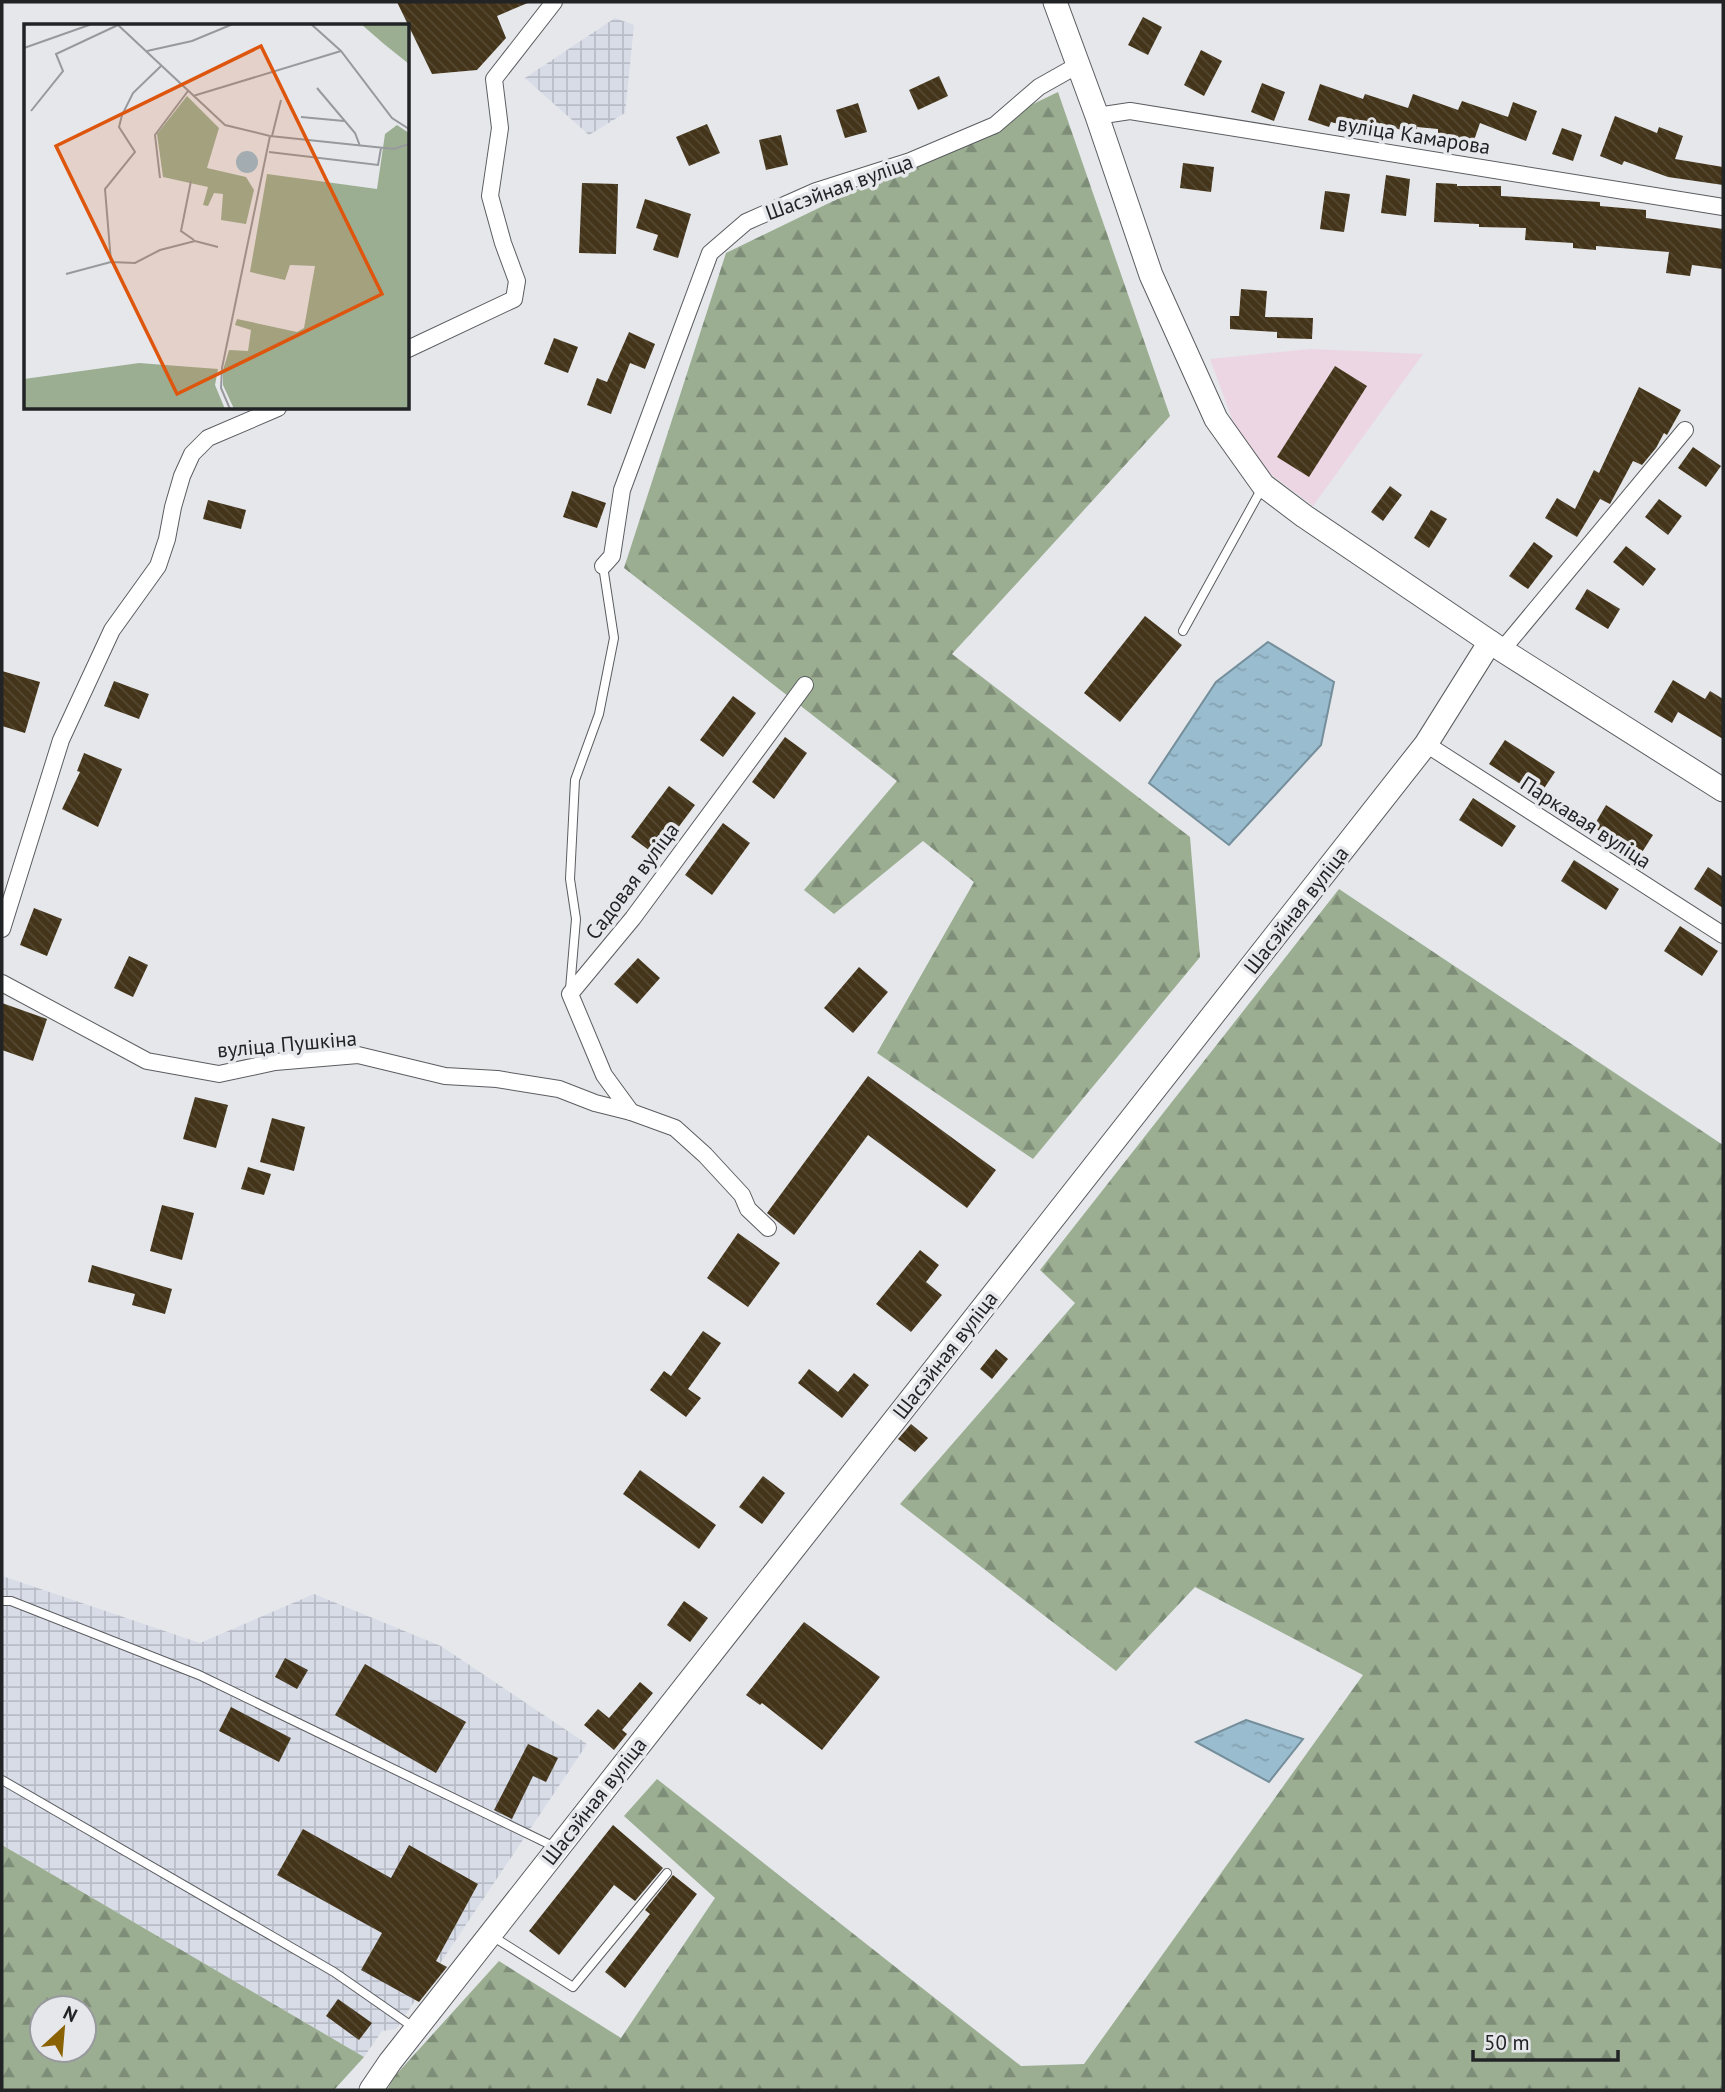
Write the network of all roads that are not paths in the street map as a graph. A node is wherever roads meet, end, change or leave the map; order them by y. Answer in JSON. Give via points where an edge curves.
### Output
{"nodes":[{"id":1,"x":554,"y":2,"type":"edge"},
{"id":2,"x":1055,"y":2,"type":"edge"},
{"id":3,"x":1078,"y":65,"type":"junction"},
{"id":4,"x":1097,"y":116,"type":"junction"},
{"id":5,"x":1723,"y":206,"type":"edge"},
{"id":6,"x":410,"y":348,"type":"edge"},
{"id":7,"x":273,"y":410,"type":"edge"},
{"id":8,"x":1685,"y":430,"type":"dead end"},
{"id":9,"x":1263,"y":485,"type":"junction"},
{"id":10,"x":603,"y":566,"type":"joint"},
{"id":11,"x":1183,"y":631,"type":"dead end"},
{"id":12,"x":1496,"y":646,"type":"junction"},
{"id":13,"x":805,"y":685,"type":"dead end"},
{"id":14,"x":1426,"y":744,"type":"junction"},
{"id":15,"x":1723,"y":789,"type":"edge"},
{"id":16,"x":2,"y":929,"type":"edge"},
{"id":17,"x":1723,"y":935,"type":"edge"},
{"id":18,"x":2,"y":983,"type":"edge"},
{"id":19,"x":570,"y":994,"type":"junction"},
{"id":20,"x":631,"y":1112,"type":"junction"},
{"id":21,"x":768,"y":1228,"type":"dead end"},
{"id":22,"x":2,"y":1601,"type":"edge"},
{"id":23,"x":2,"y":1780,"type":"edge"},
{"id":24,"x":557,"y":1848,"type":"junction"},
{"id":25,"x":667,"y":1873,"type":"dead end"},
{"id":26,"x":489,"y":1935,"type":"junction"},
{"id":27,"x":415,"y":2029,"type":"junction"},
{"id":28,"x":372,"y":2090,"type":"edge"}],
"edges":[{"from":1,"to":6,"type":"street","via":[[494,79],[500,128],[490,196],[517,281],[514,299]]},
{"from":2,"to":3,"type":"main road"},
{"from":3,"to":4,"type":"main road"},
{"from":3,"to":10,"type":"street","name":"Шасэйная вуліца","via":[[1039,87],[995,125],[910,161],[816,191],[747,222],[710,253],[622,490],[612,556]]},
{"from":4,"to":5,"type":"street","name":"вуліца Камарова","via":[[1130,111]]},
{"from":4,"to":9,"type":"main road","via":[[1151,275],[1216,419]]},
{"from":7,"to":16,"type":"street","via":[[208,438],[192,454],[158,566],[112,630],[61,740]]},
{"from":8,"to":12,"type":"street","name":"Шасэйная вуліца"},
{"from":9,"to":11,"type":"lane"},
{"from":9,"to":12,"type":"main road"},
{"from":10,"to":19,"type":"lane","via":[[614,638],[599,714],[575,780],[570,880],[576,919]]},
{"from":12,"to":14,"type":"main road","name":"Шасэйная вуліца"},
{"from":12,"to":15,"type":"main road"},
{"from":13,"to":19,"type":"street","name":"Садовая вуліца","via":[[633,918]]},
{"from":14,"to":17,"type":"street","name":"Паркавая вуліца"},
{"from":14,"to":24,"type":"main road","name":"Шасэйная вуліца"},
{"from":18,"to":20,"type":"street","name":"вуліца Пушкіна","via":[[147,1060],[219,1074],[275,1062],[358,1055],[445,1076],[559,1089]]},
{"from":19,"to":20,"type":"street","via":[[604,1074]]},
{"from":20,"to":21,"type":"street","name":"вуліца Пушкіна","via":[[675,1128],[743,1195],[748,1209]]},
{"from":22,"to":24,"type":"lane","via":[[199,1675]]},
{"from":23,"to":27,"type":"lane","via":[[334,1972]]},
{"from":24,"to":26,"type":"main road","name":"Шасэйная вуліца"},
{"from":25,"to":26,"type":"lane","via":[[573,1987]]},
{"from":26,"to":27,"type":"main road","name":"Шасэйная вуліца"},
{"from":27,"to":28,"type":"main road","name":"Шасэйная вуліца"}]}
